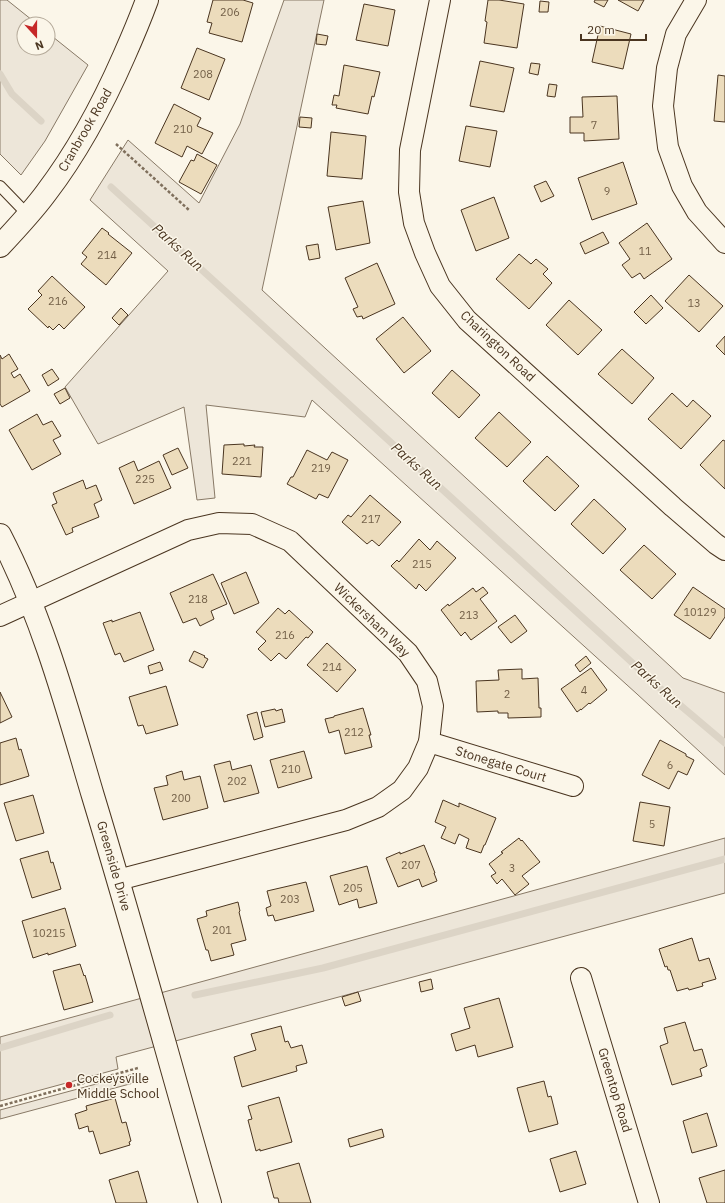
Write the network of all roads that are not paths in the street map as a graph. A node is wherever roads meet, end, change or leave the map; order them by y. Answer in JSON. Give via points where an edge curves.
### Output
{"nodes":[{"id":1,"x":147,"y":0,"type":"edge"},
{"id":2,"x":440,"y":0,"type":"edge"},
{"id":3,"x":696,"y":0,"type":"edge"},
{"id":4,"x":0,"y":186,"type":"edge"},
{"id":5,"x":28,"y":215,"type":"junction"},
{"id":6,"x":725,"y":243,"type":"edge"},
{"id":7,"x":0,"y":246,"type":"edge"},
{"id":8,"x":0,"y":535,"type":"edge"},
{"id":9,"x":725,"y":550,"type":"edge"},
{"id":10,"x":30,"y":602,"type":"junction"},
{"id":11,"x":0,"y":616,"type":"edge"},
{"id":12,"x":429,"y":742,"type":"junction"},
{"id":13,"x":573,"y":786,"type":"dead end"},
{"id":14,"x":118,"y":880,"type":"junction"},
{"id":15,"x":581,"y":978,"type":"dead end"},
{"id":16,"x":210,"y":1203,"type":"edge"},
{"id":17,"x":649,"y":1203,"type":"edge"}],
"edges":[{"from":1,"to":5,"type":"street","name":"Cranbrook Road","via":[[97,113],[79,145]]},
{"from":2,"to":9,"type":"street","name":"Charington Road","via":[[410,150],[409,192],[414,223],[440,286],[467,320],[673,507]]},
{"from":3,"to":6,"type":"street","via":[[676,34],[667,68],[664,106],[668,147],[682,186],[697,212]]},
{"from":4,"to":5,"type":"lane"},
{"from":5,"to":7,"type":"street","name":"Cranbrook Road"},
{"from":8,"to":10,"type":"street","name":"Greenside Drive"},
{"from":10,"to":11,"type":"street","name":"Wickersham Way"},
{"from":10,"to":12,"type":"street","name":"Wickersham Way","via":[[188,530],[219,523],[252,524],[290,541],[408,653],[427,681],[433,706]]},
{"from":10,"to":14,"type":"street","name":"Greenside Drive","via":[[54,664]]},
{"from":12,"to":13,"type":"street","name":"Stonegate Court"},
{"from":12,"to":14,"type":"street","name":"Wickersham Way","via":[[418,768],[402,790],[378,808],[346,820]]},
{"from":14,"to":16,"type":"street","name":"Greenside Drive"},
{"from":15,"to":17,"type":"street","name":"Greentop Road"}]}
